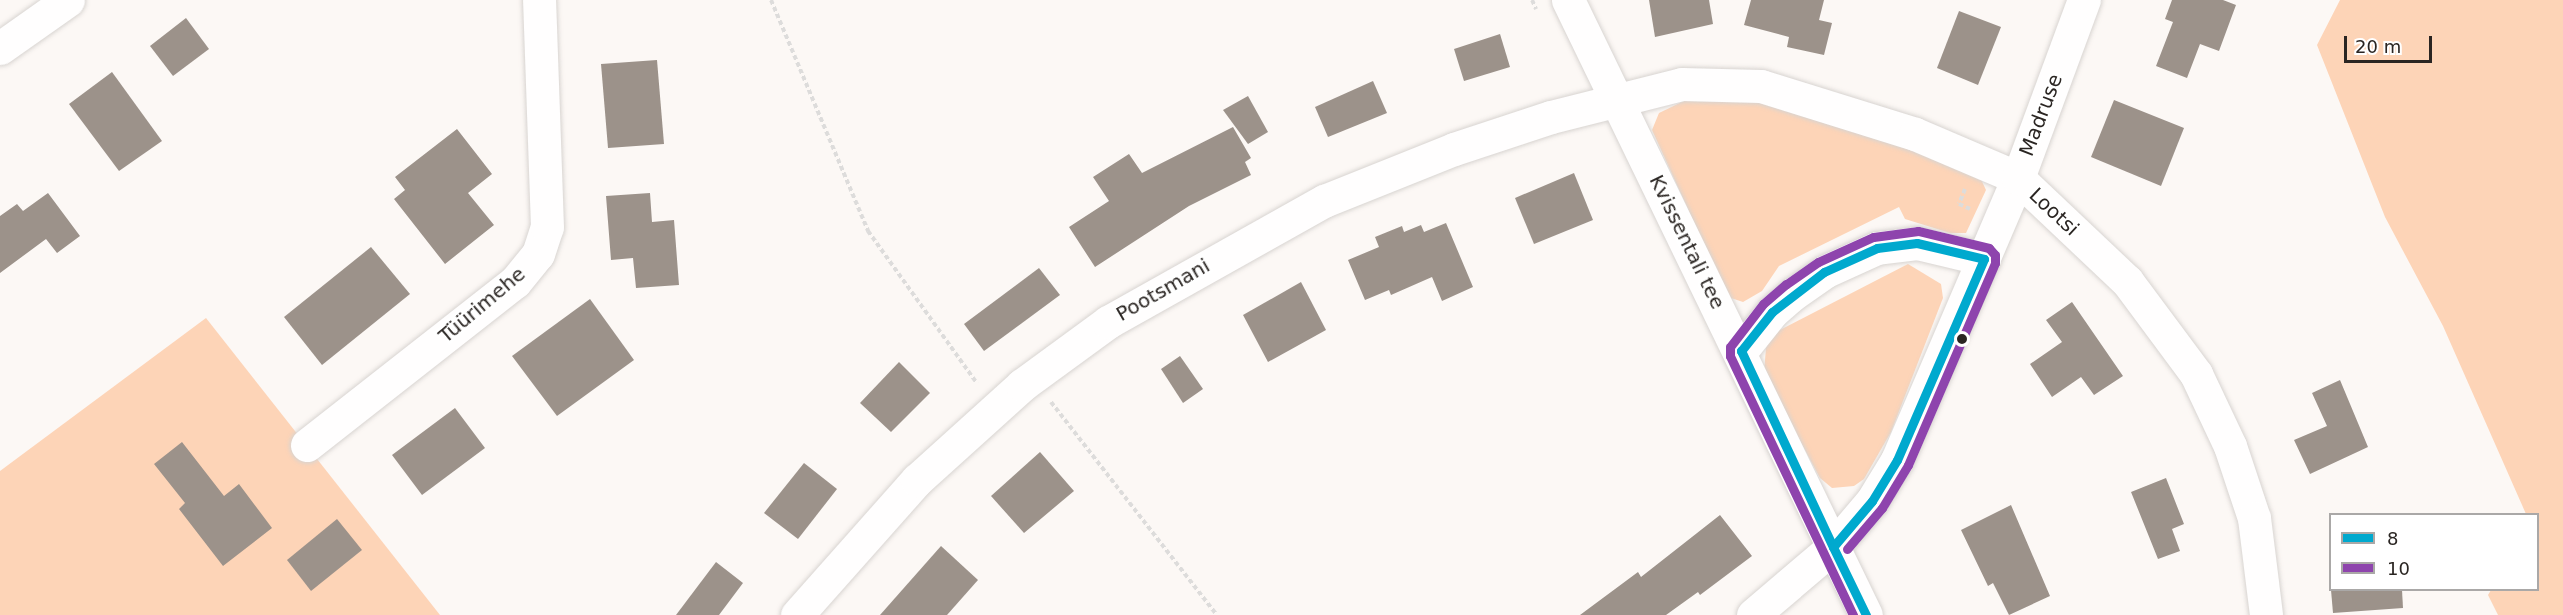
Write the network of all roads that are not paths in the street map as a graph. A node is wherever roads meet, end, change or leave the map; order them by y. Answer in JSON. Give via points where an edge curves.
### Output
{"nodes":[{"id":1,"x":68,"y":0,"type":"edge"},
{"id":2,"x":540,"y":0,"type":"edge"},
{"id":3,"x":1568,"y":0,"type":"edge"},
{"id":4,"x":2084,"y":0,"type":"edge"},
{"id":5,"x":0,"y":48,"type":"edge"},
{"id":6,"x":1615,"y":98,"type":"junction"},
{"id":7,"x":2018,"y":178,"type":"junction"},
{"id":8,"x":1984,"y":259,"type":"junction"},
{"id":9,"x":1741,"y":351,"type":"junction"},
{"id":10,"x":307,"y":445,"type":"dead end"},
{"id":11,"x":1833,"y":548,"type":"junction"},
{"id":12,"x":797,"y":615,"type":"edge"},
{"id":13,"x":1753,"y":615,"type":"edge"},
{"id":14,"x":1866,"y":615,"type":"edge"},
{"id":15,"x":2266,"y":615,"type":"edge"}],
"edges":[{"from":1,"to":5,"type":"street"},
{"from":2,"to":10,"type":"street","name":"Tüürimehe","via":[[547,227],[538,254],[515,282]]},
{"from":3,"to":6,"type":"street","name":"Kvissentali tee"},
{"from":4,"to":7,"type":"street","name":"Madruse"},
{"from":6,"to":7,"type":"street","name":"Lootsi","via":[[1682,84],[1761,86],[1915,134]]},
{"from":6,"to":9,"type":"street","name":"Kvissentali tee"},
{"from":6,"to":12,"type":"street","name":"Pootsmani","via":[[1454,149],[1324,201],[1108,322],[1032,377],[917,480]]},
{"from":7,"to":8,"type":"street","name":"Madruse"},
{"from":7,"to":15,"type":"street","name":"Lootsi","via":[[2127,281],[2196,374],[2230,446],[2254,518]]},
{"from":8,"to":9,"type":"street","via":[[1917,243],[1876,248],[1824,273],[1793,294],[1772,312]]},
{"from":8,"to":11,"type":"street","name":"Madruse","via":[[1898,460],[1872,501]]},
{"from":9,"to":11,"type":"street","name":"Kvissentali tee"},
{"from":11,"to":13,"type":"street"},
{"from":11,"to":14,"type":"street","name":"Kvissentali tee"}]}
